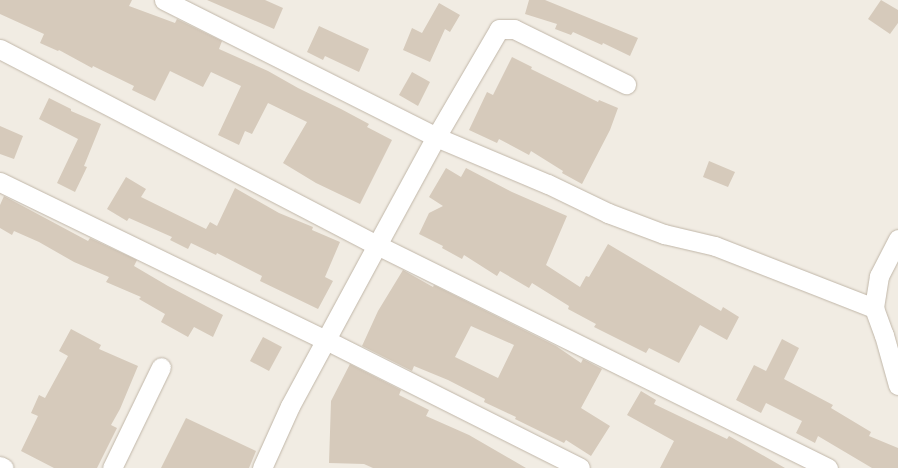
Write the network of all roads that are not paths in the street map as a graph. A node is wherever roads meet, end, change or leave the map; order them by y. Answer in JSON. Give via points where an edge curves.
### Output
{"nodes":[{"id":1,"x":164,"y":0,"type":"edge"},
{"id":2,"x":0,"y":49,"type":"edge"},
{"id":3,"x":626,"y":84,"type":"dead end"},
{"id":4,"x":436,"y":137,"type":"junction"},
{"id":5,"x":0,"y":182,"type":"edge"},
{"id":6,"x":898,"y":240,"type":"edge"},
{"id":7,"x":377,"y":245,"type":"junction"},
{"id":8,"x":874,"y":308,"type":"junction"},
{"id":9,"x":326,"y":340,"type":"junction"},
{"id":10,"x":161,"y":367,"type":"dead end"},
{"id":11,"x":898,"y":386,"type":"edge"},
{"id":12,"x":554,"y":462,"type":"edge"},
{"id":13,"x":0,"y":466,"type":"edge"},
{"id":14,"x":4,"y":468,"type":"edge"},
{"id":15,"x":112,"y":468,"type":"edge"},
{"id":16,"x":262,"y":468,"type":"edge"},
{"id":17,"x":580,"y":468,"type":"edge"},
{"id":18,"x":828,"y":468,"type":"edge"}],
"edges":[{"from":1,"to":4,"type":"street"},
{"from":2,"to":7,"type":"street"},
{"from":3,"to":4,"type":"street","via":[[514,29],[499,29]]},
{"from":4,"to":7,"type":"street"},
{"from":4,"to":8,"type":"street","via":[[548,184],[608,213],[664,234],[715,246]]},
{"from":5,"to":9,"type":"street"},
{"from":6,"to":8,"type":"street","via":[[879,276]]},
{"from":7,"to":9,"type":"street"},
{"from":7,"to":18,"type":"street"},
{"from":8,"to":11,"type":"street"},
{"from":9,"to":12,"type":"street"},
{"from":9,"to":16,"type":"street","via":[[290,406]]},
{"from":10,"to":15,"type":"street"},
{"from":12,"to":17,"type":"street"},
{"from":13,"to":14,"type":"street"}]}
